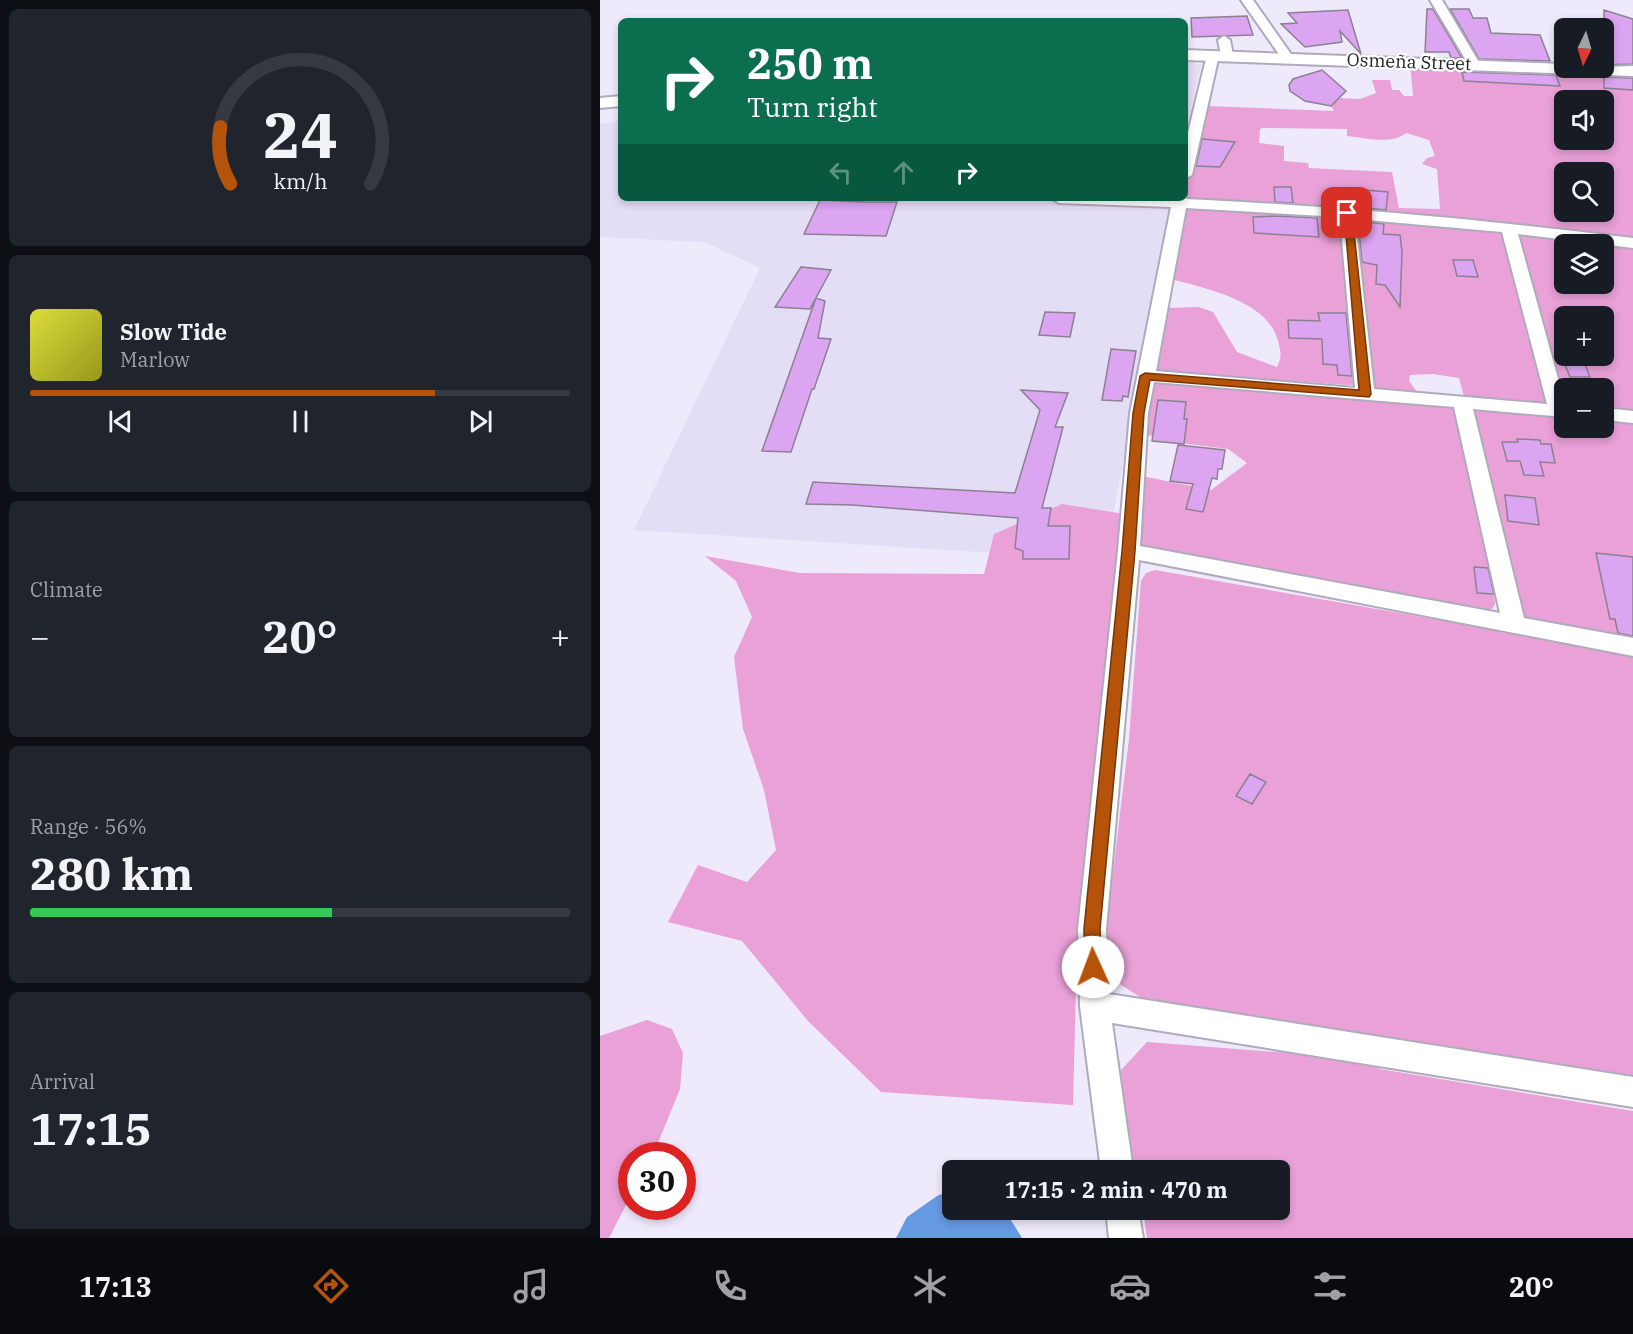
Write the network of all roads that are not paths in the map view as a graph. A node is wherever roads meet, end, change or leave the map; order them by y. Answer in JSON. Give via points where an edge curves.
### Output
{"nodes":[{"id":1,"x":1247,"y":0,"type":"edge"},
{"id":2,"x":1436,"y":0,"type":"edge"},
{"id":3,"x":1221,"y":50,"type":"junction"},
{"id":4,"x":1188,"y":55,"type":"edge"},
{"id":5,"x":1287,"y":57,"type":"junction"},
{"id":6,"x":1474,"y":64,"type":"junction"},
{"id":7,"x":1633,"y":71,"type":"edge"},
{"id":8,"x":618,"y":101,"type":"edge"},
{"id":9,"x":600,"y":103,"type":"edge"},
{"id":10,"x":1188,"y":165,"type":"edge"},
{"id":11,"x":1180,"y":201,"type":"edge"},
{"id":12,"x":1188,"y":201,"type":"edge"},
{"id":13,"x":1347,"y":213,"type":"junction"},
{"id":14,"x":1508,"y":227,"type":"junction"},
{"id":15,"x":1633,"y":243,"type":"edge"},
{"id":16,"x":1145,"y":376,"type":"junction"},
{"id":17,"x":1554,"y":386,"type":"edge"},
{"id":18,"x":1365,"y":394,"type":"junction"},
{"id":19,"x":1462,"y":402,"type":"junction"},
{"id":20,"x":1554,"y":409,"type":"edge"},
{"id":21,"x":1614,"y":415,"type":"edge"},
{"id":22,"x":1633,"y":417,"type":"edge"},
{"id":23,"x":1129,"y":551,"type":"junction"},
{"id":24,"x":1514,"y":624,"type":"junction"},
{"id":25,"x":1633,"y":647,"type":"edge"},
{"id":26,"x":1095,"y":1006,"type":"junction"},
{"id":27,"x":1633,"y":1092,"type":"edge"},
{"id":28,"x":1116,"y":1160,"type":"edge"},
{"id":29,"x":1124,"y":1220,"type":"edge"},
{"id":30,"x":1126,"y":1238,"type":"edge"}],
"edges":[{"from":1,"to":5,"type":"street"},
{"from":2,"to":6,"type":"street"},
{"from":3,"to":4,"type":"main road","name":"Osmeña Street"},
{"from":3,"to":5,"type":"main road","name":"Osmeña Street"},
{"from":3,"to":10,"type":"street"},
{"from":5,"to":6,"type":"main road","name":"Osmeña Street"},
{"from":6,"to":7,"type":"main road","name":"Osmeña Street"},
{"from":8,"to":9,"type":"main road"},
{"from":11,"to":16,"type":"street"},
{"from":12,"to":13,"type":"street"},
{"from":13,"to":14,"type":"street"},
{"from":13,"to":18,"type":"street"},
{"from":14,"to":15,"type":"street"},
{"from":14,"to":17,"type":"street"},
{"from":16,"to":18,"type":"street"},
{"from":16,"to":23,"type":"street"},
{"from":18,"to":19,"type":"street"},
{"from":19,"to":20,"type":"street"},
{"from":19,"to":24,"type":"street"},
{"from":21,"to":22,"type":"street"},
{"from":23,"to":24,"type":"street"},
{"from":23,"to":26,"type":"street","via":[[1092,929]]},
{"from":24,"to":25,"type":"street"},
{"from":26,"to":27,"type":"street"},
{"from":26,"to":28,"type":"street"},
{"from":29,"to":30,"type":"street"}]}
